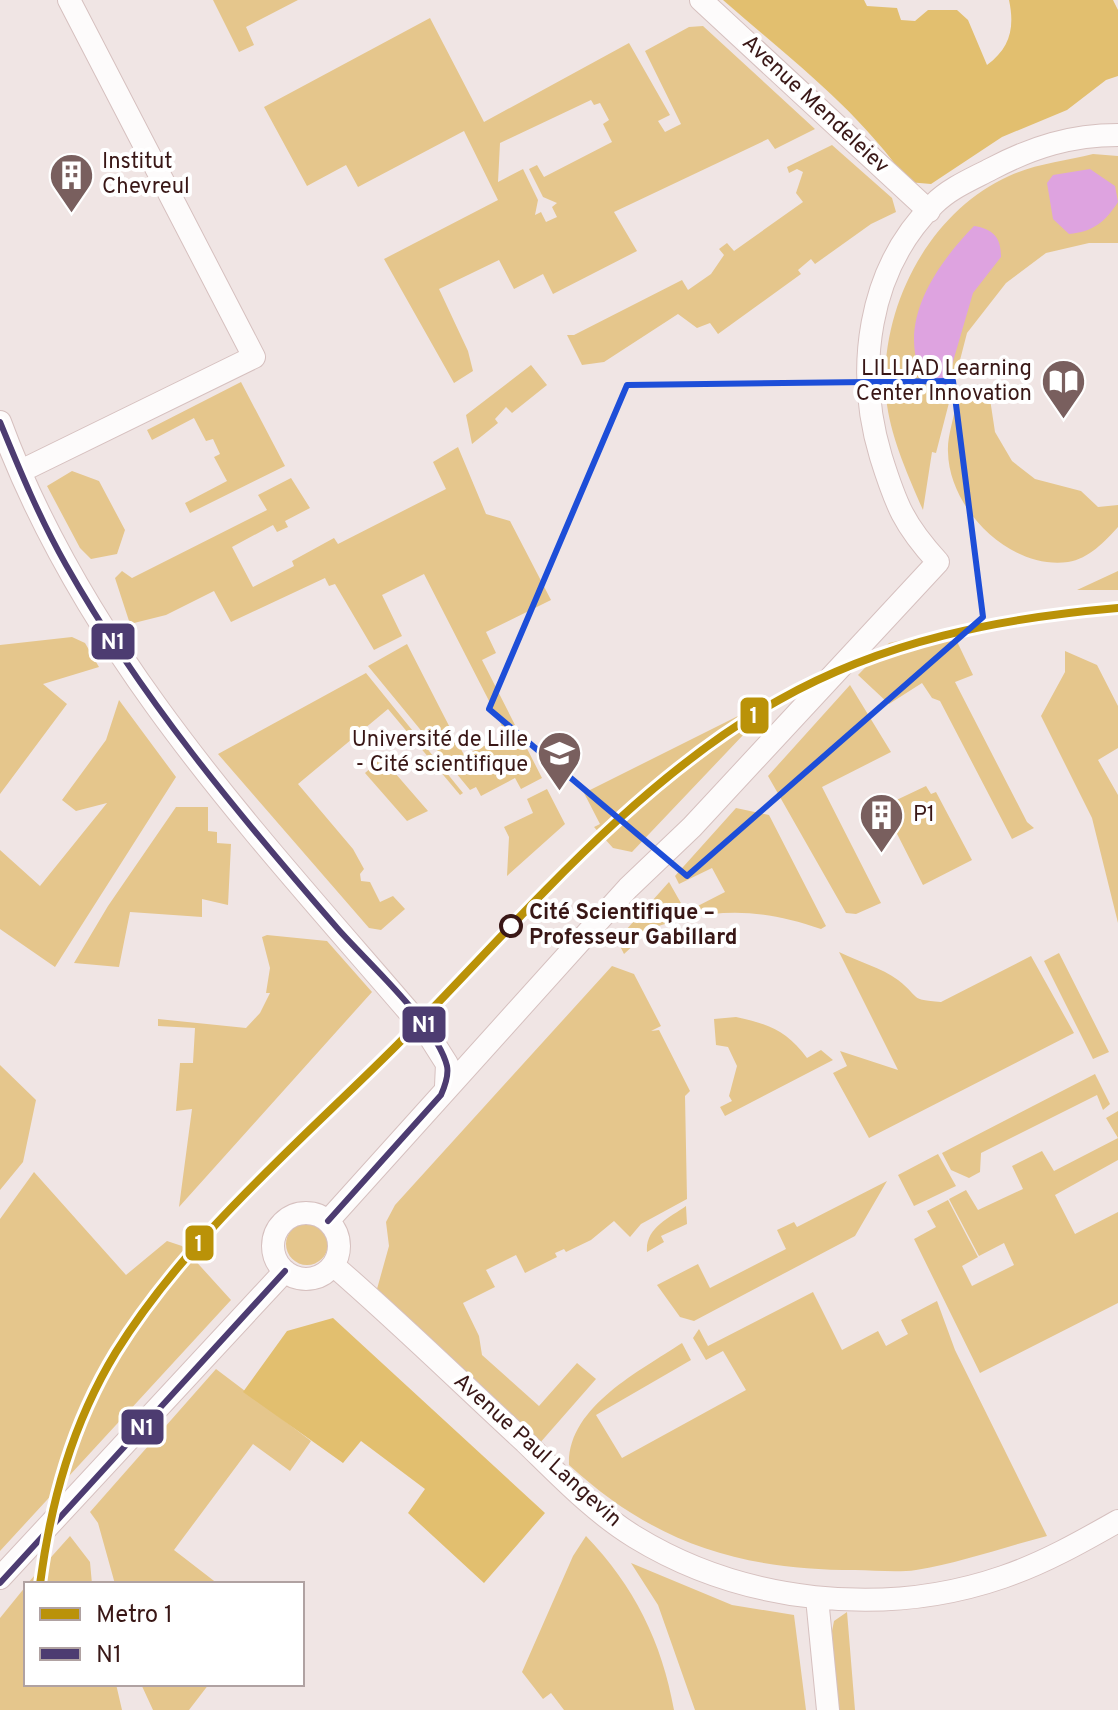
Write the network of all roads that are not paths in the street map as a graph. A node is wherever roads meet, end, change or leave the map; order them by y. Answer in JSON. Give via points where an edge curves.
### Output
{"nodes":[{"id":1,"x":69,"y":0,"type":"edge"},
{"id":2,"x":701,"y":0,"type":"edge"},
{"id":3,"x":1118,"y":135,"type":"edge"},
{"id":4,"x":929,"y":211,"type":"junction"},
{"id":5,"x":0,"y":422,"type":"edge"},
{"id":6,"x":21,"y":471,"type":"junction"},
{"id":7,"x":446,"y":1086,"type":"junction"},
{"id":8,"x":328,"y":1221,"type":"junction"},
{"id":9,"x":333,"y":1265,"type":"junction"},
{"id":10,"x":285,"y":1271,"type":"junction"},
{"id":11,"x":1118,"y":1521,"type":"edge"},
{"id":12,"x":4,"y":1576,"type":"edge"},
{"id":13,"x":817,"y":1598,"type":"junction"},
{"id":14,"x":828,"y":1710,"type":"edge"}],
"edges":[{"from":1,"to":6,"type":"street","via":[[254,357]]},
{"from":2,"to":4,"type":"street","name":"Avenue Mendeleiev"},
{"from":3,"to":4,"type":"street","via":[[1079,135],[1033,148],[954,189]]},
{"from":4,"to":7,"type":"street","via":[[890,269],[867,351],[866,392],[870,423],[908,528],[938,562]]},
{"from":5,"to":6,"type":"street"},
{"from":6,"to":7,"type":"street","via":[[84,598],[143,689],[240,817],[428,1034],[447,1064]]},
{"from":7,"to":8,"type":"street"},
{"from":8,"to":9,"type":"street","via":[[339,1242]]},
{"from":8,"to":10,"type":"street","via":[[302,1212],[279,1226],[273,1247]]},
{"from":9,"to":10,"type":"street","via":[[310,1278]]},
{"from":9,"to":13,"type":"street","name":"Avenue Paul Langevin","via":[[594,1506],[634,1536],[725,1579]]},
{"from":10,"to":12,"type":"street"},
{"from":11,"to":13,"type":"street","name":"Avenue Paul Langevin","via":[[1069,1549],[970,1586],[921,1596]]},
{"from":13,"to":14,"type":"street"}]}
